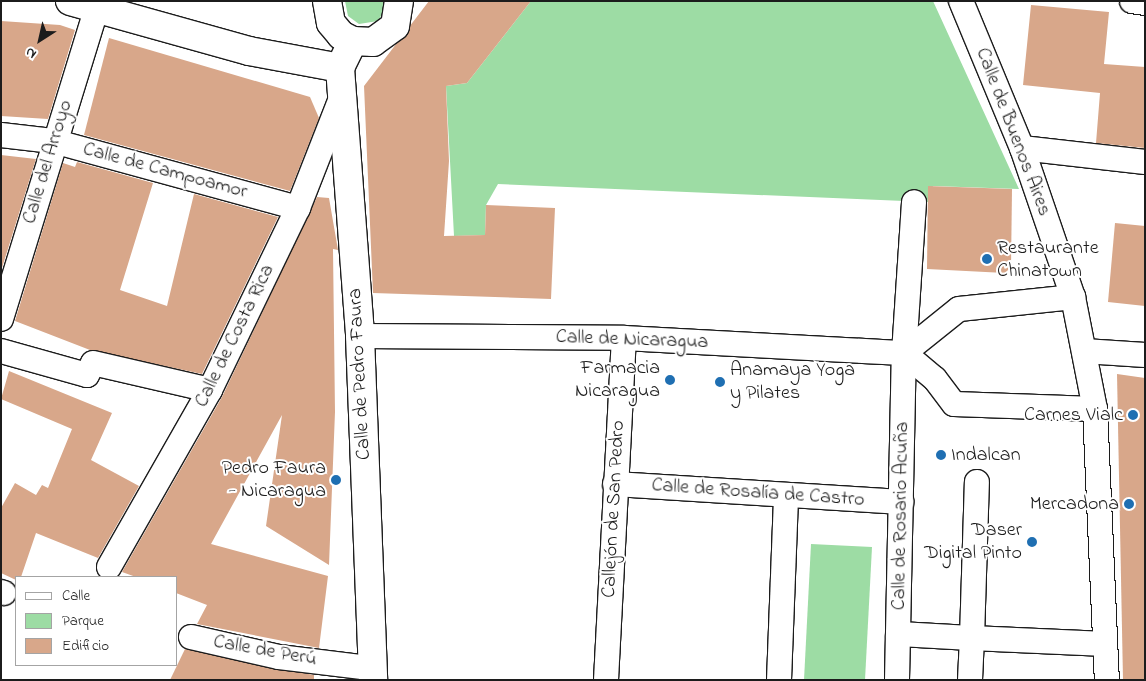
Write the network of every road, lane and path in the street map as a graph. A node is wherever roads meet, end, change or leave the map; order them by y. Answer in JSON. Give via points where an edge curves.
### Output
{"nodes":[{"id":1,"x":70,"y":1,"type":"edge"},
{"id":2,"x":327,"y":1,"type":"edge"},
{"id":3,"x":399,"y":1,"type":"edge"},
{"id":4,"x":961,"y":1,"type":"edge"},
{"id":5,"x":1132,"y":1,"type":"edge"},
{"id":6,"x":1145,"y":3,"type":"edge"},
{"id":7,"x":97,"y":6,"type":"junction"},
{"id":8,"x":353,"y":42,"type":"junction"},
{"id":9,"x":340,"y":68,"type":"junction"},
{"id":10,"x":342,"y":96,"type":"junction"},
{"id":11,"x":1,"y":135,"type":"edge"},
{"id":12,"x":54,"y":141,"type":"junction"},
{"id":13,"x":1022,"y":148,"type":"junction"},
{"id":14,"x":1145,"y":162,"type":"edge"},
{"id":15,"x":914,"y":202,"type":"dead end"},
{"id":16,"x":298,"y":208,"type":"junction"},
{"id":17,"x":1074,"y":297,"type":"junction"},
{"id":18,"x":1,"y":319,"type":"edge"},
{"id":19,"x":360,"y":336,"type":"junction"},
{"id":20,"x":624,"y":338,"type":"junction"},
{"id":21,"x":1,"y":351,"type":"edge"},
{"id":22,"x":1084,"y":351,"type":"junction"},
{"id":23,"x":904,"y":353,"type":"junction"},
{"id":24,"x":1145,"y":355,"type":"edge"},
{"id":25,"x":210,"y":390,"type":"junction"},
{"id":26,"x":1095,"y":408,"type":"junction"},
{"id":27,"x":977,"y":482,"type":"dead end"},
{"id":28,"x":615,"y":484,"type":"junction"},
{"id":29,"x":786,"y":496,"type":"junction"},
{"id":30,"x":901,"y":502,"type":"junction"},
{"id":31,"x":109,"y":567,"type":"dead end"},
{"id":32,"x":898,"y":634,"type":"junction"},
{"id":33,"x":191,"y":637,"type":"dead end"},
{"id":34,"x":972,"y":638,"type":"junction"},
{"id":35,"x":1105,"y":644,"type":"junction"},
{"id":36,"x":371,"y":674,"type":"edge"},
{"id":37,"x":606,"y":680,"type":"edge"},
{"id":38,"x":779,"y":680,"type":"edge"},
{"id":39,"x":897,"y":680,"type":"edge"},
{"id":40,"x":970,"y":680,"type":"edge"},
{"id":41,"x":1107,"y":680,"type":"edge"}],
"edges":[{"from":1,"to":7,"type":"street"},
{"from":2,"to":8,"type":"street","via":[[330,23]]},
{"from":3,"to":8,"type":"street","via":[[395,26],[385,36]]},
{"from":4,"to":13,"type":"street","name":"Calle de Buenos Aires"},
{"from":5,"to":6,"type":"street"},
{"from":7,"to":9,"type":"street","via":[[249,51]]},
{"from":7,"to":12,"type":"street","name":"Calle del Arroyo"},
{"from":8,"to":9,"type":"street"},
{"from":9,"to":10,"type":"street","name":"Calle de Pedro Faura"},
{"from":10,"to":16,"type":"street","name":"Calle de Costa Rica"},
{"from":10,"to":19,"type":"street","name":"Calle de Pedro Faura"},
{"from":11,"to":12,"type":"street","name":"Calle de Campoamor"},
{"from":12,"to":16,"type":"street","name":"Calle de Campoamor"},
{"from":12,"to":18,"type":"street","name":"Calle del Arroyo"},
{"from":13,"to":14,"type":"street"},
{"from":13,"to":17,"type":"street","name":"Calle de Buenos Aires"},
{"from":15,"to":23,"type":"street","name":"Calle de Rosario Acuña"},
{"from":16,"to":25,"type":"street","name":"Calle de Costa Rica"},
{"from":17,"to":22,"type":"street","name":"Calle de Buenos Aires"},
{"from":17,"to":23,"type":"street","via":[[959,309]]},
{"from":19,"to":20,"type":"street","name":"Calle de Nicaragua"},
{"from":19,"to":36,"type":"street","name":"Calle de Pedro Faura"},
{"from":20,"to":23,"type":"street","name":"Calle de Nicaragua"},
{"from":20,"to":28,"type":"street","name":"Callejón de San Pedro"},
{"from":21,"to":25,"type":"street","via":[[87,375],[93,363]]},
{"from":22,"to":24,"type":"street"},
{"from":22,"to":26,"type":"street","name":"Calle de Buenos Aires"},
{"from":23,"to":26,"type":"street","via":[[935,379],[954,404]]},
{"from":23,"to":30,"type":"street","name":"Calle de Rosario Acuña"},
{"from":25,"to":31,"type":"street","name":"Calle de Costa Rica"},
{"from":26,"to":35,"type":"street","name":"Calle de Buenos Aires"},
{"from":27,"to":34,"type":"street"},
{"from":28,"to":29,"type":"street","name":"Calle de Rosalía de Castro"},
{"from":28,"to":37,"type":"street","name":"Callejón de San Pedro"},
{"from":29,"to":30,"type":"street","name":"Calle de Rosalía de Castro"},
{"from":29,"to":38,"type":"street"},
{"from":30,"to":32,"type":"street","name":"Calle de Rosario Acuña"},
{"from":32,"to":34,"type":"street"},
{"from":32,"to":39,"type":"street","name":"Calle de Rosario Acuña"},
{"from":33,"to":36,"type":"street","name":"Calle de Perú"},
{"from":34,"to":35,"type":"street"},
{"from":34,"to":40,"type":"street"},
{"from":35,"to":41,"type":"street","name":"Calle de Buenos Aires"}]}
